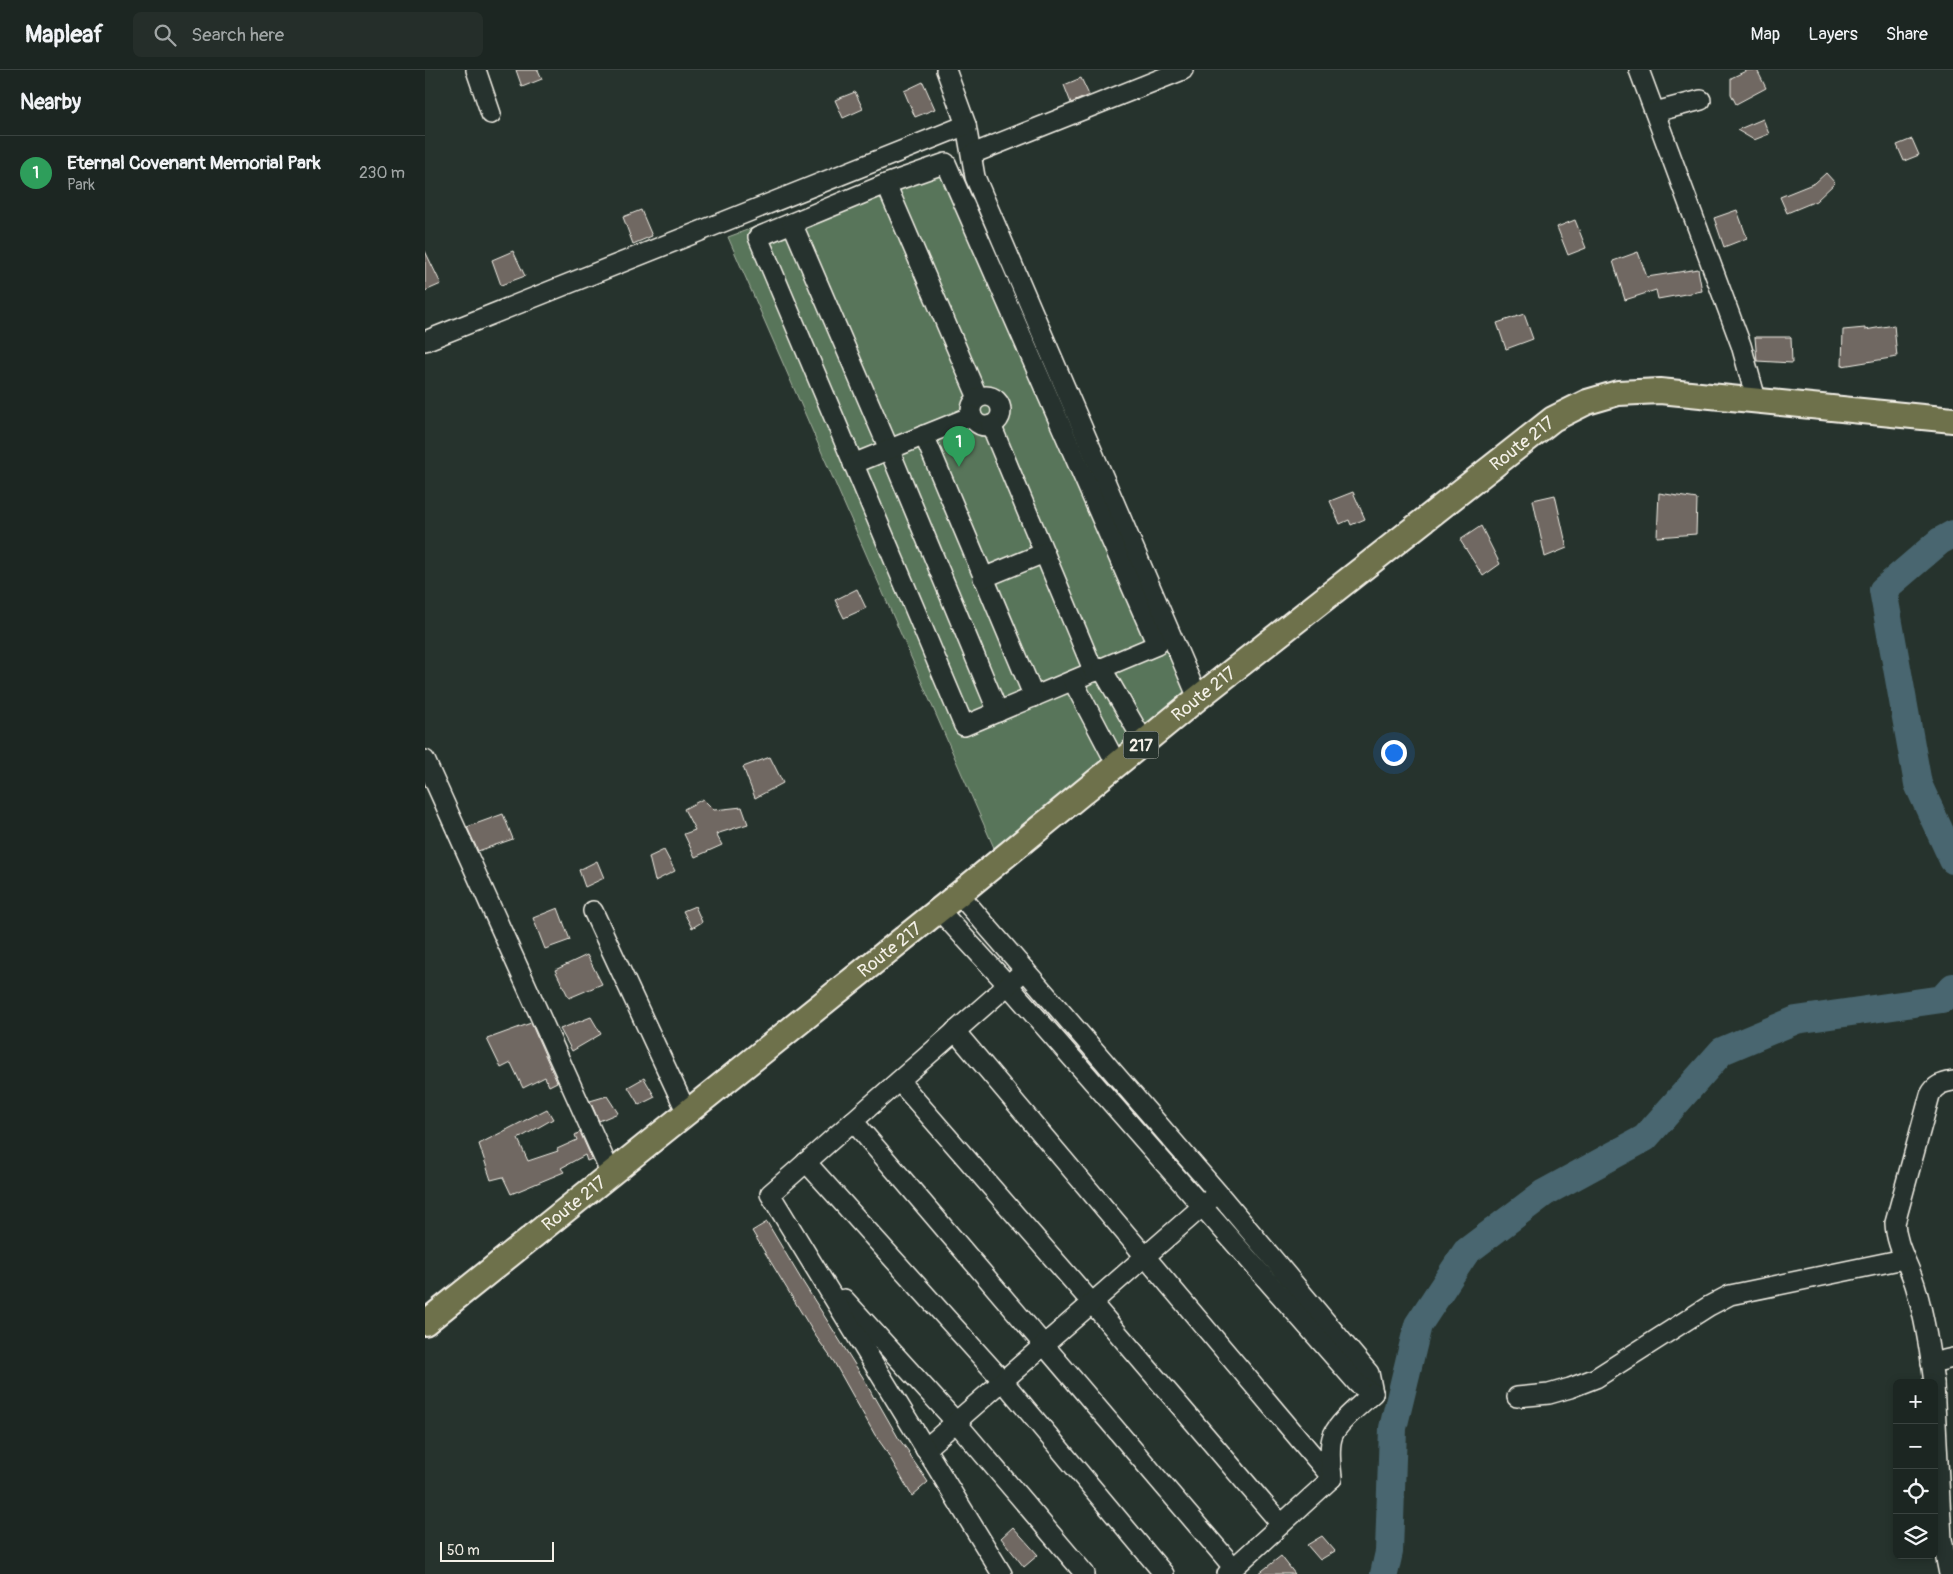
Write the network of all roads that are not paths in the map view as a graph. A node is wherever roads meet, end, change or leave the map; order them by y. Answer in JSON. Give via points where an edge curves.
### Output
{"nodes":[{"id":1,"x":476,"y":70,"type":"edge"},
{"id":2,"x":946,"y":70,"type":"edge"},
{"id":3,"x":1183,"y":70,"type":"edge"},
{"id":4,"x":1639,"y":70,"type":"edge"},
{"id":5,"x":1701,"y":100,"type":"dead end"},
{"id":6,"x":1655,"y":112,"type":"junction"},
{"id":7,"x":491,"y":114,"type":"dead end"},
{"id":8,"x":966,"y":125,"type":"junction"},
{"id":9,"x":972,"y":154,"type":"junction"},
{"id":10,"x":886,"y":184,"type":"junction"},
{"id":11,"x":792,"y":223,"type":"junction"},
{"id":12,"x":425,"y":341,"type":"edge"},
{"id":13,"x":978,"y":398,"type":"junction"},
{"id":14,"x":1756,"y":399,"type":"junction"},
{"id":15,"x":972,"y":416,"type":"junction"},
{"id":16,"x":1946,"y":420,"type":"edge"},
{"id":17,"x":991,"y":425,"type":"junction"},
{"id":18,"x":924,"y":435,"type":"junction"},
{"id":19,"x":889,"y":449,"type":"junction"},
{"id":20,"x":853,"y":464,"type":"junction"},
{"id":21,"x":1044,"y":553,"type":"junction"},
{"id":22,"x":983,"y":578,"type":"junction"},
{"id":23,"x":1098,"y":670,"type":"junction"},
{"id":24,"x":1073,"y":681,"type":"junction"},
{"id":25,"x":1034,"y":698,"type":"junction"},
{"id":26,"x":1198,"y":698,"type":"junction"},
{"id":27,"x":999,"y":712,"type":"junction"},
{"id":28,"x":1145,"y":742,"type":"junction"},
{"id":29,"x":425,"y":760,"type":"edge"},
{"id":30,"x":1117,"y":765,"type":"junction"},
{"id":31,"x":959,"y":894,"type":"junction"},
{"id":32,"x":939,"y":910,"type":"junction"},
{"id":33,"x":593,"y":911,"type":"dead end"},
{"id":34,"x":1025,"y":970,"type":"junction"},
{"id":35,"x":1008,"y":985,"type":"junction"},
{"id":36,"x":955,"y":1031,"type":"junction"},
{"id":37,"x":899,"y":1080,"type":"junction"},
{"id":38,"x":1953,"y":1081,"type":"edge"},
{"id":39,"x":687,"y":1114,"type":"junction"},
{"id":40,"x":853,"y":1121,"type":"junction"},
{"id":41,"x":806,"y":1162,"type":"junction"},
{"id":42,"x":611,"y":1174,"type":"junction"},
{"id":43,"x":1217,"y":1193,"type":"junction"},
{"id":44,"x":1203,"y":1206,"type":"junction"},
{"id":45,"x":1145,"y":1256,"type":"junction"},
{"id":46,"x":1904,"y":1259,"type":"junction"},
{"id":47,"x":816,"y":1269,"type":"junction"},
{"id":48,"x":1093,"y":1303,"type":"junction"},
{"id":49,"x":425,"y":1322,"type":"edge"},
{"id":50,"x":1045,"y":1344,"type":"junction"},
{"id":51,"x":1953,"y":1358,"type":"edge"},
{"id":52,"x":1931,"y":1363,"type":"junction"},
{"id":53,"x":1933,"y":1379,"type":"edge"},
{"id":54,"x":1003,"y":1381,"type":"junction"},
{"id":55,"x":1373,"y":1393,"type":"junction"},
{"id":56,"x":1517,"y":1397,"type":"dead end"},
{"id":57,"x":956,"y":1422,"type":"junction"},
{"id":58,"x":1936,"y":1424,"type":"edge"},
{"id":59,"x":925,"y":1449,"type":"junction"},
{"id":60,"x":1332,"y":1478,"type":"junction"},
{"id":61,"x":1281,"y":1524,"type":"junction"},
{"id":62,"x":1231,"y":1571,"type":"edge"},
{"id":63,"x":1002,"y":1574,"type":"edge"},
{"id":64,"x":1085,"y":1574,"type":"edge"},
{"id":65,"x":1164,"y":1574,"type":"edge"},
{"id":66,"x":1949,"y":1574,"type":"edge"}],
"edges":[{"from":1,"to":7,"type":"street"},
{"from":2,"to":8,"type":"street"},
{"from":3,"to":9,"type":"street"},
{"from":4,"to":6,"type":"street"},
{"from":5,"to":6,"type":"street"},
{"from":6,"to":14,"type":"street","via":[[1741,345]]},
{"from":8,"to":9,"type":"street"},
{"from":8,"to":12,"type":"street"},
{"from":9,"to":26,"type":"street","via":[[975,177]]},
{"from":10,"to":11,"type":"street"},
{"from":10,"to":13,"type":"street"},
{"from":10,"to":23,"type":"street","via":[[946,163],[1157,645]]},
{"from":11,"to":19,"type":"street"},
{"from":11,"to":20,"type":"street","via":[[758,237]]},
{"from":13,"to":15,"type":"street","via":[[971,408]]},
{"from":13,"to":17,"type":"street","via":[[987,395],[1001,405],[1001,415]]},
{"from":14,"to":16,"type":"main road","name":"Route 217","number":"217"},
{"from":14,"to":26,"type":"main road","name":"Route 217","number":"217","via":[[1660,391],[1618,393],[1587,402],[1553,419]]},
{"from":15,"to":17,"type":"street","via":[[981,425]]},
{"from":15,"to":18,"type":"street"},
{"from":17,"to":21,"type":"street"},
{"from":18,"to":19,"type":"street"},
{"from":18,"to":22,"type":"street"},
{"from":19,"to":20,"type":"street"},
{"from":19,"to":27,"type":"street"},
{"from":20,"to":27,"type":"street","via":[[964,726]]},
{"from":21,"to":22,"type":"street"},
{"from":21,"to":23,"type":"street"},
{"from":22,"to":25,"type":"street"},
{"from":23,"to":24,"type":"street"},
{"from":23,"to":28,"type":"street"},
{"from":24,"to":25,"type":"street"},
{"from":24,"to":30,"type":"street"},
{"from":25,"to":27,"type":"street"},
{"from":26,"to":28,"type":"main road","name":"Route 217","number":"217"},
{"from":28,"to":30,"type":"main road","name":"Route 217","number":"217"},
{"from":29,"to":42,"type":"street"},
{"from":30,"to":31,"type":"main road","name":"Route 217","number":"217"},
{"from":31,"to":32,"type":"main road","name":"Route 217","number":"217"},
{"from":31,"to":34,"type":"street"},
{"from":32,"to":35,"type":"street"},
{"from":32,"to":39,"type":"main road","name":"Route 217","number":"217"},
{"from":33,"to":39,"type":"street"},
{"from":34,"to":35,"type":"street"},
{"from":34,"to":43,"type":"street"},
{"from":35,"to":36,"type":"street"},
{"from":35,"to":44,"type":"street"},
{"from":36,"to":37,"type":"street"},
{"from":36,"to":45,"type":"street"},
{"from":37,"to":40,"type":"street"},
{"from":37,"to":48,"type":"street"},
{"from":38,"to":46,"type":"street","via":[[1939,1084],[1930,1095],[1895,1223]]},
{"from":39,"to":42,"type":"main road","name":"Route 217","number":"217"},
{"from":40,"to":41,"type":"street"},
{"from":40,"to":50,"type":"street"},
{"from":41,"to":47,"type":"street","via":[[770,1194]]},
{"from":41,"to":54,"type":"street"},
{"from":42,"to":49,"type":"main road","name":"Route 217","number":"217"},
{"from":43,"to":44,"type":"street"},
{"from":43,"to":55,"type":"street","via":[[1369,1373]]},
{"from":44,"to":45,"type":"street"},
{"from":44,"to":55,"type":"street","via":[[1359,1384]]},
{"from":45,"to":48,"type":"street"},
{"from":45,"to":60,"type":"street"},
{"from":46,"to":52,"type":"street","via":[[1926,1324]]},
{"from":46,"to":56,"type":"street","via":[[1729,1295],[1596,1378],[1549,1394]]},
{"from":47,"to":57,"type":"street"},
{"from":47,"to":59,"type":"street"},
{"from":48,"to":50,"type":"street"},
{"from":48,"to":61,"type":"street"},
{"from":50,"to":54,"type":"street"},
{"from":50,"to":62,"type":"street"},
{"from":51,"to":52,"type":"street"},
{"from":52,"to":53,"type":"street"},
{"from":54,"to":57,"type":"street"},
{"from":54,"to":65,"type":"street"},
{"from":55,"to":60,"type":"street","via":[[1332,1436]]},
{"from":57,"to":59,"type":"street"},
{"from":57,"to":64,"type":"street"},
{"from":58,"to":66,"type":"street","via":[[1942,1539]]},
{"from":59,"to":63,"type":"street"},
{"from":60,"to":61,"type":"street"},
{"from":61,"to":62,"type":"street"}]}
